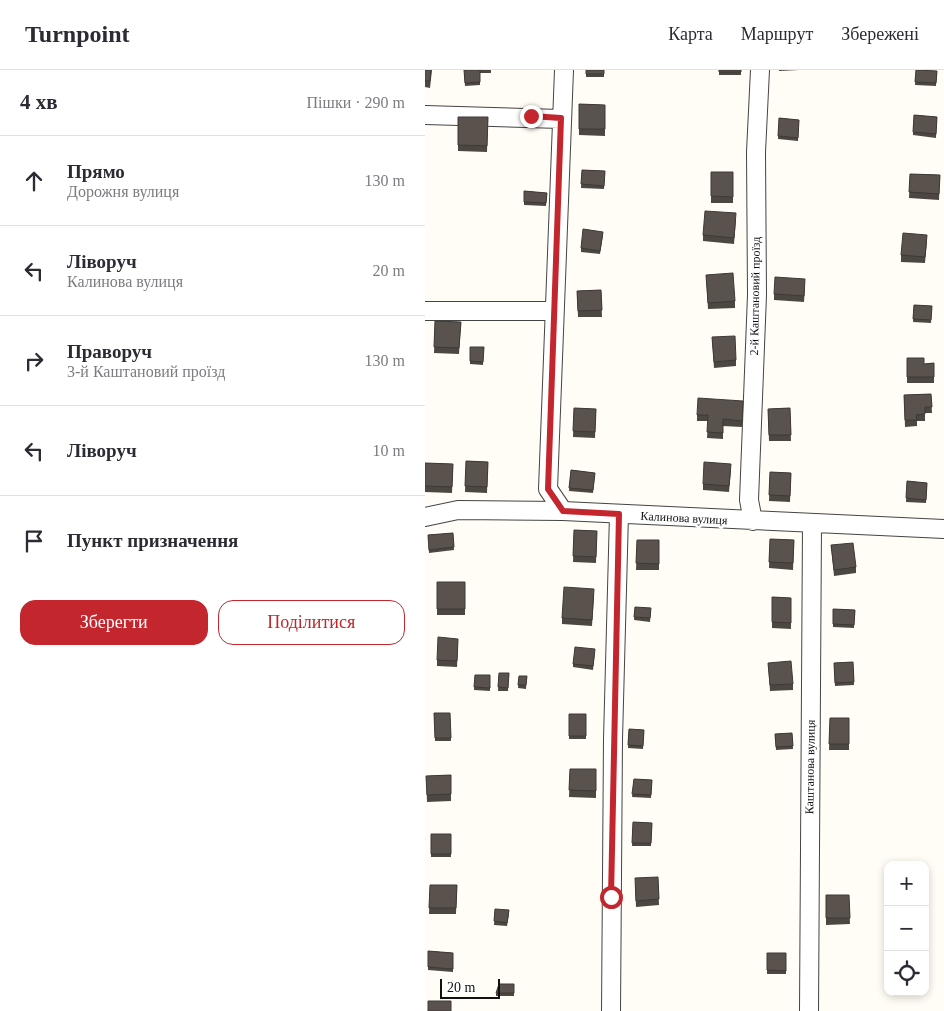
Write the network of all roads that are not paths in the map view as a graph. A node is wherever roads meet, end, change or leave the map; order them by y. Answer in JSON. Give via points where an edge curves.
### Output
{"nodes":[{"id":1,"x":564,"y":70,"type":"edge"},
{"id":2,"x":760,"y":70,"type":"edge"},
{"id":3,"x":425,"y":115,"type":"edge"},
{"id":4,"x":561,"y":118,"type":"junction"},
{"id":5,"x":425,"y":311,"type":"edge"},
{"id":6,"x":553,"y":311,"type":"junction"},
{"id":7,"x":563,"y":511,"type":"junction"},
{"id":8,"x":619,"y":514,"type":"junction"},
{"id":9,"x":425,"y":517,"type":"edge"},
{"id":10,"x":753,"y":521,"type":"junction"},
{"id":11,"x":812,"y":524,"type":"junction"},
{"id":12,"x":944,"y":529,"type":"edge"},
{"id":13,"x":611,"y":1011,"type":"edge"},
{"id":14,"x":809,"y":1011,"type":"edge"}],
"edges":[{"from":1,"to":4,"type":"street"},
{"from":2,"to":10,"type":"street","name":"2-й Каштановий проїзд","via":[[756,152],[757,295],[749,500]]},
{"from":3,"to":4,"type":"street"},
{"from":4,"to":6,"type":"street"},
{"from":5,"to":6,"type":"street"},
{"from":6,"to":7,"type":"street","via":[[548,489]]},
{"from":7,"to":8,"type":"street","name":"Калинова вулиця"},
{"from":7,"to":9,"type":"street","name":"Калинова вулиця","via":[[458,510]]},
{"from":8,"to":10,"type":"street","name":"Калинова вулиця"},
{"from":8,"to":13,"type":"street"},
{"from":10,"to":11,"type":"street","name":"Калинова вулиця"},
{"from":11,"to":12,"type":"street","name":"Калинова вулиця"},
{"from":11,"to":14,"type":"street","name":"Каштанова вулиця"}]}
